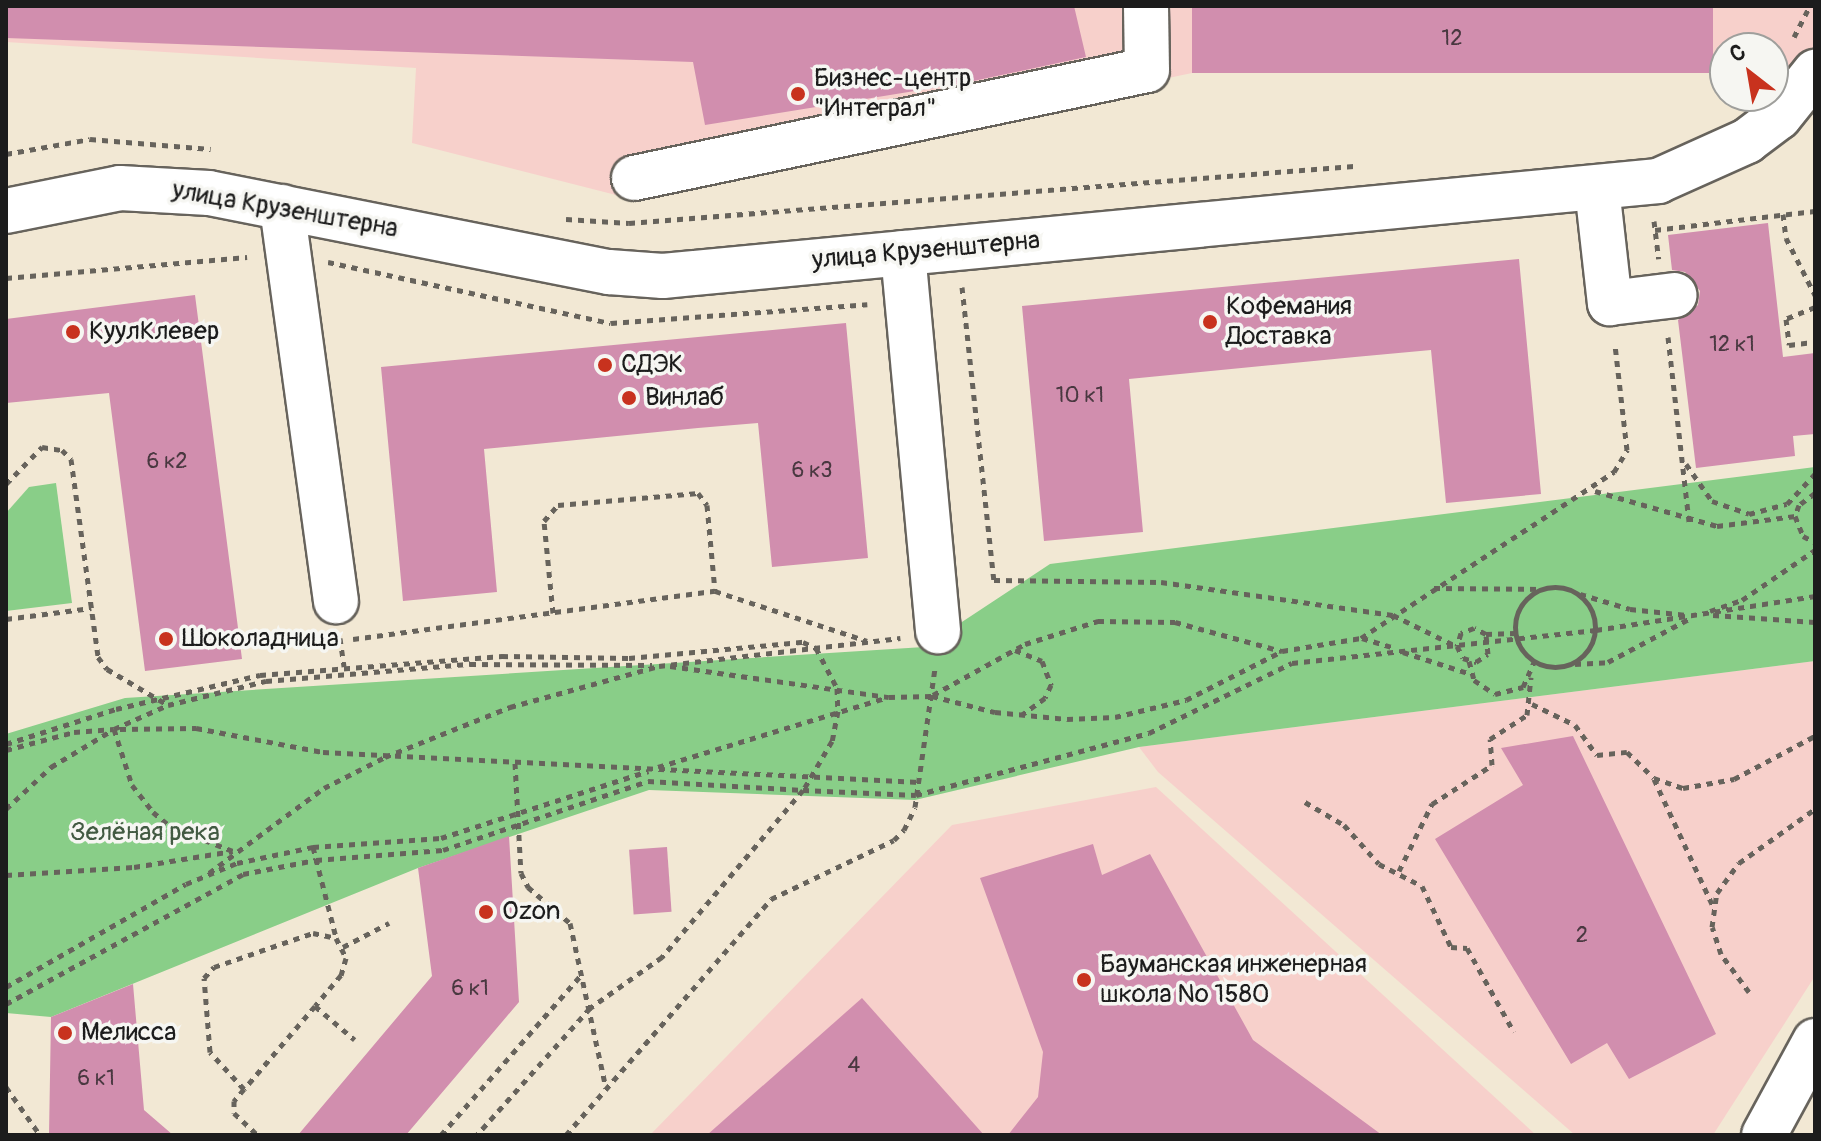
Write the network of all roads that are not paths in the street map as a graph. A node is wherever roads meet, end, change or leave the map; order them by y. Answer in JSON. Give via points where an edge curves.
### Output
{"nodes":[{"id":1,"x":1146,"y":6,"type":"edge"},
{"id":2,"x":1815,"y":72,"type":"edge"},
{"id":3,"x":634,"y":178,"type":"dead end"},
{"id":4,"x":1597,"y":188,"type":"junction"},
{"id":5,"x":282,"y":207,"type":"junction"},
{"id":6,"x":6,"y":211,"type":"edge"},
{"id":7,"x":903,"y":253,"type":"junction"},
{"id":8,"x":1669,"y":296,"type":"road end"},
{"id":9,"x":338,"y":620,"type":"road end"},
{"id":10,"x":938,"y":631,"type":"road end"},
{"id":11,"x":1815,"y":1041,"type":"edge"},
{"id":12,"x":1764,"y":1135,"type":"edge"}],
"edges":[{"from":1,"to":3,"type":"street","via":[[1147,70]]},
{"from":2,"to":4,"type":"street","name":"улица Крузенштерна","via":[[1779,117],[1747,141],[1692,170]]},
{"from":4,"to":7,"type":"street","name":"улица Крузенштерна"},
{"from":4,"to":8,"type":"street","via":[[1610,303]]},
{"from":5,"to":6,"type":"street","name":"улица Крузенштерна","via":[[209,193],[120,188]]},
{"from":5,"to":7,"type":"street","name":"улица Крузенштерна","via":[[640,276]]},
{"from":5,"to":9,"type":"street"},
{"from":7,"to":10,"type":"street"},
{"from":11,"to":12,"type":"street"}]}
